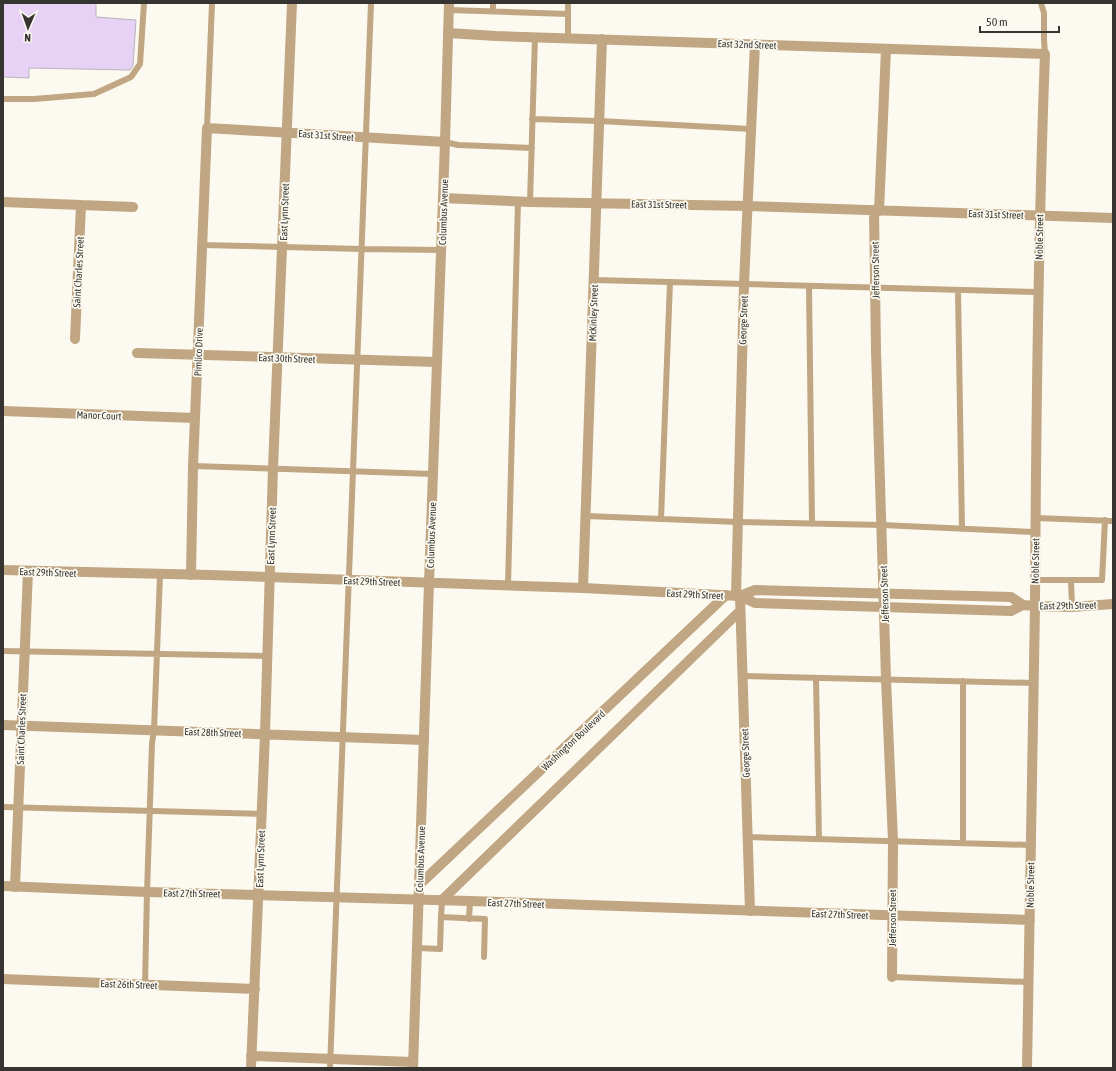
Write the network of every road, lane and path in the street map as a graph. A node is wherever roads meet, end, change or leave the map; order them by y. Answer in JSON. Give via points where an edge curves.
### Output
{"nodes":[{"id":1,"x":144,"y":3,"type":"edge"},
{"id":2,"x":212,"y":3,"type":"edge"},
{"id":3,"x":292,"y":3,"type":"edge"},
{"id":4,"x":371,"y":3,"type":"edge"},
{"id":5,"x":472,"y":3,"type":"edge"},
{"id":6,"x":493,"y":3,"type":"edge"},
{"id":7,"x":568,"y":3,"type":"edge"},
{"id":8,"x":1041,"y":3,"type":"edge"},
{"id":9,"x":449,"y":6,"type":"edge"},
{"id":10,"x":471,"y":10,"type":"junction"},
{"id":11,"x":493,"y":11,"type":"junction"},
{"id":12,"x":568,"y":14,"type":"junction"},
{"id":13,"x":448,"y":33,"type":"junction"},
{"id":14,"x":535,"y":37,"type":"junction"},
{"id":15,"x":568,"y":38,"type":"junction"},
{"id":16,"x":602,"y":39,"type":"junction"},
{"id":17,"x":755,"y":44,"type":"junction"},
{"id":18,"x":886,"y":49,"type":"junction"},
{"id":19,"x":1045,"y":54,"type":"junction"},
{"id":20,"x":3,"y":99,"type":"edge"},
{"id":21,"x":532,"y":119,"type":"junction"},
{"id":22,"x":600,"y":121,"type":"junction"},
{"id":23,"x":207,"y":128,"type":"junction"},
{"id":24,"x":751,"y":129,"type":"junction"},
{"id":25,"x":287,"y":133,"type":"junction"},
{"id":26,"x":366,"y":138,"type":"junction"},
{"id":27,"x":445,"y":142,"type":"junction"},
{"id":28,"x":532,"y":148,"type":"junction"},
{"id":29,"x":444,"y":198,"type":"junction"},
{"id":30,"x":518,"y":201,"type":"junction"},
{"id":31,"x":3,"y":202,"type":"edge"},
{"id":32,"x":530,"y":202,"type":"junction"},
{"id":33,"x":597,"y":203,"type":"junction"},
{"id":34,"x":81,"y":205,"type":"junction"},
{"id":35,"x":747,"y":206,"type":"junction"},
{"id":36,"x":133,"y":207,"type":"dead end"},
{"id":37,"x":877,"y":210,"type":"junction"},
{"id":38,"x":1040,"y":216,"type":"junction"},
{"id":39,"x":1113,"y":218,"type":"edge"},
{"id":40,"x":203,"y":245,"type":"junction"},
{"id":41,"x":283,"y":246,"type":"junction"},
{"id":42,"x":362,"y":249,"type":"junction"},
{"id":43,"x":442,"y":250,"type":"junction"},
{"id":44,"x":594,"y":280,"type":"junction"},
{"id":45,"x":670,"y":282,"type":"junction"},
{"id":46,"x":744,"y":284,"type":"junction"},
{"id":47,"x":809,"y":286,"type":"junction"},
{"id":48,"x":876,"y":288,"type":"junction"},
{"id":49,"x":958,"y":290,"type":"junction"},
{"id":50,"x":1038,"y":292,"type":"junction"},
{"id":51,"x":75,"y":339,"type":"dead end"},
{"id":52,"x":137,"y":353,"type":"dead end"},
{"id":53,"x":198,"y":355,"type":"junction"},
{"id":54,"x":278,"y":358,"type":"junction"},
{"id":55,"x":358,"y":360,"type":"junction"},
{"id":56,"x":437,"y":362,"type":"junction"},
{"id":57,"x":3,"y":411,"type":"edge"},
{"id":58,"x":195,"y":418,"type":"junction"},
{"id":59,"x":193,"y":466,"type":"junction"},
{"id":60,"x":274,"y":468,"type":"junction"},
{"id":61,"x":353,"y":471,"type":"junction"},
{"id":62,"x":433,"y":474,"type":"junction"},
{"id":63,"x":586,"y":516,"type":"junction"},
{"id":64,"x":1036,"y":518,"type":"junction"},
{"id":65,"x":661,"y":519,"type":"junction"},
{"id":66,"x":1105,"y":520,"type":"junction"},
{"id":67,"x":1113,"y":521,"type":"edge"},
{"id":68,"x":738,"y":522,"type":"junction"},
{"id":69,"x":812,"y":524,"type":"junction"},
{"id":70,"x":882,"y":525,"type":"junction"},
{"id":71,"x":962,"y":529,"type":"junction"},
{"id":72,"x":1035,"y":532,"type":"junction"},
{"id":73,"x":3,"y":570,"type":"edge"},
{"id":74,"x":28,"y":571,"type":"junction"},
{"id":75,"x":160,"y":574,"type":"junction"},
{"id":76,"x":191,"y":575,"type":"junction"},
{"id":77,"x":270,"y":578,"type":"junction"},
{"id":78,"x":348,"y":580,"type":"junction"},
{"id":79,"x":1035,"y":580,"type":"junction"},
{"id":80,"x":1071,"y":580,"type":"junction"},
{"id":81,"x":429,"y":583,"type":"junction"},
{"id":82,"x":508,"y":586,"type":"junction"},
{"id":83,"x":583,"y":588,"type":"junction"},
{"id":84,"x":884,"y":594,"type":"junction"},
{"id":85,"x":734,"y":596,"type":"junction"},
{"id":86,"x":1113,"y":604,"type":"edge"},
{"id":87,"x":1023,"y":605,"type":"junction"},
{"id":88,"x":1035,"y":606,"type":"junction"},
{"id":89,"x":884,"y":607,"type":"junction"},
{"id":90,"x":1072,"y":607,"type":"junction"},
{"id":91,"x":740,"y":611,"type":"junction"},
{"id":92,"x":3,"y":651,"type":"edge"},
{"id":93,"x":24,"y":651,"type":"junction"},
{"id":94,"x":157,"y":654,"type":"junction"},
{"id":95,"x":268,"y":656,"type":"junction"},
{"id":96,"x":742,"y":676,"type":"junction"},
{"id":97,"x":816,"y":678,"type":"junction"},
{"id":98,"x":886,"y":679,"type":"junction"},
{"id":99,"x":963,"y":681,"type":"junction"},
{"id":100,"x":1033,"y":682,"type":"junction"},
{"id":101,"x":3,"y":725,"type":"edge"},
{"id":102,"x":21,"y":725,"type":"junction"},
{"id":103,"x":154,"y":730,"type":"junction"},
{"id":104,"x":265,"y":734,"type":"junction"},
{"id":105,"x":343,"y":737,"type":"junction"},
{"id":106,"x":424,"y":740,"type":"junction"},
{"id":107,"x":3,"y":807,"type":"edge"},
{"id":108,"x":18,"y":807,"type":"junction"},
{"id":109,"x":150,"y":811,"type":"junction"},
{"id":110,"x":262,"y":814,"type":"junction"},
{"id":111,"x":747,"y":837,"type":"junction"},
{"id":112,"x":819,"y":839,"type":"junction"},
{"id":113,"x":893,"y":841,"type":"junction"},
{"id":114,"x":963,"y":843,"type":"junction"},
{"id":115,"x":1031,"y":845,"type":"junction"},
{"id":116,"x":420,"y":884,"type":"junction"},
{"id":117,"x":3,"y":886,"type":"edge"},
{"id":118,"x":15,"y":887,"type":"junction"},
{"id":119,"x":147,"y":892,"type":"junction"},
{"id":120,"x":259,"y":895,"type":"junction"},
{"id":121,"x":337,"y":897,"type":"junction"},
{"id":122,"x":419,"y":900,"type":"junction"},
{"id":123,"x":442,"y":900,"type":"junction"},
{"id":124,"x":470,"y":901,"type":"junction"},
{"id":125,"x":750,"y":911,"type":"junction"},
{"id":126,"x":892,"y":915,"type":"junction"},
{"id":127,"x":441,"y":917,"type":"junction"},
{"id":128,"x":469,"y":918,"type":"junction"},
{"id":129,"x":1030,"y":920,"type":"junction"},
{"id":130,"x":418,"y":948,"type":"junction"},
{"id":131,"x":484,"y":957,"type":"dead end"},
{"id":132,"x":892,"y":977,"type":"joint"},
{"id":133,"x":3,"y":979,"type":"edge"},
{"id":134,"x":1028,"y":982,"type":"junction"},
{"id":135,"x":145,"y":985,"type":"junction"},
{"id":136,"x":255,"y":989,"type":"junction"},
{"id":137,"x":252,"y":1056,"type":"junction"},
{"id":138,"x":331,"y":1064,"type":"edge"},
{"id":139,"x":413,"y":1065,"type":"edge"},
{"id":140,"x":251,"y":1068,"type":"edge"},
{"id":141,"x":1027,"y":1068,"type":"edge"}],
"edges":[{"from":1,"to":20,"type":"lane","via":[[140,64],[131,77],[94,94]]},
{"from":2,"to":23,"type":"lane"},
{"from":3,"to":25,"type":"street","name":"East Lynn Street"},
{"from":4,"to":26,"type":"lane"},
{"from":5,"to":10,"type":"lane"},
{"from":6,"to":11,"type":"lane"},
{"from":7,"to":12,"type":"lane"},
{"from":8,"to":19,"type":"lane","via":[[1044,13]]},
{"from":9,"to":10,"type":"lane"},
{"from":9,"to":13,"type":"street","name":"Columbus Avenue"},
{"from":10,"to":11,"type":"lane"},
{"from":11,"to":12,"type":"lane"},
{"from":12,"to":15,"type":"lane"},
{"from":13,"to":14,"type":"street","name":"East 32nd Street"},
{"from":13,"to":27,"type":"street","name":"Columbus Avenue"},
{"from":14,"to":15,"type":"street","name":"East 32nd Street"},
{"from":14,"to":21,"type":"lane"},
{"from":15,"to":16,"type":"street","name":"East 32nd Street"},
{"from":16,"to":17,"type":"street","name":"East 32nd Street"},
{"from":16,"to":22,"type":"street","name":"McKinley Street"},
{"from":17,"to":18,"type":"street","name":"East 32nd Street"},
{"from":17,"to":24,"type":"street","name":"George Street"},
{"from":18,"to":19,"type":"street","name":"East 32nd Street"},
{"from":18,"to":37,"type":"street","name":"Jefferson Street"},
{"from":19,"to":38,"type":"street","name":"Noble Street"},
{"from":21,"to":22,"type":"lane"},
{"from":21,"to":28,"type":"lane"},
{"from":22,"to":24,"type":"lane"},
{"from":22,"to":33,"type":"street","name":"McKinley Street"},
{"from":23,"to":25,"type":"street","name":"East 31st Street"},
{"from":23,"to":40,"type":"street","name":"Pimlico Drive"},
{"from":24,"to":35,"type":"street","name":"George Street"},
{"from":25,"to":26,"type":"street","name":"East 31st Street"},
{"from":25,"to":41,"type":"street","name":"East Lynn Street"},
{"from":26,"to":27,"type":"street","name":"East 31st Street"},
{"from":26,"to":42,"type":"lane"},
{"from":27,"to":28,"type":"lane","via":[[458,145]]},
{"from":27,"to":29,"type":"street","name":"Columbus Avenue"},
{"from":28,"to":32,"type":"lane"},
{"from":29,"to":30,"type":"street","name":"East 31st Street"},
{"from":29,"to":43,"type":"street","name":"Columbus Avenue"},
{"from":30,"to":32,"type":"street","name":"East 31st Street"},
{"from":30,"to":82,"type":"lane"},
{"from":31,"to":34,"type":"street"},
{"from":32,"to":33,"type":"street","name":"East 31st Street"},
{"from":33,"to":35,"type":"street","name":"East 31st Street"},
{"from":33,"to":44,"type":"street","name":"McKinley Street"},
{"from":34,"to":36,"type":"street"},
{"from":34,"to":51,"type":"street","name":"Saint Charles Street"},
{"from":35,"to":37,"type":"street","name":"East 31st Street"},
{"from":35,"to":46,"type":"street","name":"George Street"},
{"from":37,"to":38,"type":"street","name":"East 31st Street"},
{"from":37,"to":48,"type":"street","name":"Jefferson Street"},
{"from":38,"to":39,"type":"street","name":"East 31st Street"},
{"from":38,"to":50,"type":"street","name":"Noble Street"},
{"from":40,"to":41,"type":"lane"},
{"from":40,"to":53,"type":"street","name":"Pimlico Drive"},
{"from":41,"to":42,"type":"lane"},
{"from":41,"to":54,"type":"street","name":"East Lynn Street"},
{"from":42,"to":43,"type":"lane"},
{"from":42,"to":55,"type":"lane"},
{"from":43,"to":56,"type":"street","name":"Columbus Avenue"},
{"from":44,"to":45,"type":"lane"},
{"from":44,"to":63,"type":"street","name":"McKinley Street"},
{"from":45,"to":46,"type":"lane"},
{"from":45,"to":65,"type":"lane"},
{"from":46,"to":47,"type":"lane"},
{"from":46,"to":68,"type":"street","name":"George Street"},
{"from":47,"to":48,"type":"lane"},
{"from":47,"to":69,"type":"lane"},
{"from":48,"to":49,"type":"lane"},
{"from":48,"to":70,"type":"street","name":"Jefferson Street"},
{"from":49,"to":50,"type":"lane"},
{"from":49,"to":71,"type":"lane"},
{"from":50,"to":64,"type":"street","name":"Noble Street"},
{"from":52,"to":53,"type":"street","name":"East 30th Street"},
{"from":53,"to":54,"type":"street","name":"East 30th Street"},
{"from":53,"to":58,"type":"street","name":"Pimlico Drive"},
{"from":54,"to":55,"type":"street","name":"East 30th Street"},
{"from":54,"to":60,"type":"street","name":"East Lynn Street"},
{"from":55,"to":56,"type":"street","name":"East 30th Street"},
{"from":55,"to":61,"type":"lane"},
{"from":56,"to":62,"type":"street","name":"Columbus Avenue"},
{"from":57,"to":58,"type":"street","name":"Manor Court"},
{"from":58,"to":59,"type":"street","name":"Pimlico Drive"},
{"from":59,"to":60,"type":"lane"},
{"from":59,"to":76,"type":"street","name":"Pimlico Drive"},
{"from":60,"to":61,"type":"lane"},
{"from":60,"to":77,"type":"street","name":"East Lynn Street"},
{"from":61,"to":62,"type":"lane"},
{"from":61,"to":78,"type":"lane"},
{"from":62,"to":81,"type":"street","name":"Columbus Avenue"},
{"from":63,"to":65,"type":"lane"},
{"from":63,"to":83,"type":"street","name":"McKinley Street"},
{"from":64,"to":66,"type":"lane"},
{"from":64,"to":72,"type":"street","name":"Noble Street"},
{"from":65,"to":68,"type":"lane"},
{"from":66,"to":67,"type":"lane"},
{"from":66,"to":80,"type":"lane","via":[[1102,580]]},
{"from":68,"to":69,"type":"lane"},
{"from":68,"to":85,"type":"street","name":"George Street"},
{"from":69,"to":70,"type":"lane"},
{"from":70,"to":71,"type":"lane"},
{"from":70,"to":84,"type":"street","name":"Jefferson Street"},
{"from":71,"to":72,"type":"lane"},
{"from":72,"to":79,"type":"street","name":"Noble Street"},
{"from":73,"to":74,"type":"street","name":"East 29th Street"},
{"from":74,"to":75,"type":"street","name":"East 29th Street"},
{"from":74,"to":93,"type":"street","name":"Saint Charles Street"},
{"from":75,"to":76,"type":"street","name":"East 29th Street"},
{"from":75,"to":94,"type":"lane"},
{"from":76,"to":77,"type":"street","name":"East 29th Street"},
{"from":77,"to":78,"type":"street","name":"East 29th Street"},
{"from":77,"to":95,"type":"street","name":"East Lynn Street"},
{"from":78,"to":81,"type":"street","name":"East 29th Street"},
{"from":78,"to":105,"type":"lane"},
{"from":79,"to":80,"type":"lane"},
{"from":79,"to":88,"type":"street","name":"Noble Street"},
{"from":80,"to":90,"type":"lane"},
{"from":81,"to":82,"type":"street","name":"East 29th Street"},
{"from":81,"to":106,"type":"street","name":"Columbus Avenue"},
{"from":82,"to":83,"type":"street","name":"East 29th Street"},
{"from":83,"to":85,"type":"street","name":"East 29th Street"},
{"from":84,"to":85,"type":"street","name":"East 29th Street","via":[[755,590]]},
{"from":84,"to":87,"type":"street","name":"East 29th Street","via":[[1011,597]]},
{"from":84,"to":89,"type":"street","name":"Jefferson Street"},
{"from":85,"to":89,"type":"street","name":"East 29th Street","via":[[755,603]]},
{"from":85,"to":91,"type":"street","name":"George Street"},
{"from":85,"to":116,"type":"street","name":"Washington Boulevard"},
{"from":86,"to":90,"type":"street","name":"East 29th Street"},
{"from":87,"to":88,"type":"street","name":"East 29th Street"},
{"from":87,"to":89,"type":"street","name":"East 29th Street","via":[[1011,611]]},
{"from":88,"to":90,"type":"street","name":"East 29th Street"},
{"from":88,"to":100,"type":"street","name":"Noble Street"},
{"from":89,"to":98,"type":"street","name":"Jefferson Street"},
{"from":91,"to":96,"type":"street","name":"George Street"},
{"from":91,"to":123,"type":"street"},
{"from":92,"to":93,"type":"lane"},
{"from":93,"to":94,"type":"lane"},
{"from":93,"to":102,"type":"street","name":"Saint Charles Street"},
{"from":94,"to":95,"type":"lane"},
{"from":94,"to":103,"type":"lane"},
{"from":95,"to":104,"type":"street","name":"East Lynn Street"},
{"from":96,"to":97,"type":"lane"},
{"from":96,"to":111,"type":"street","name":"George Street"},
{"from":97,"to":98,"type":"lane"},
{"from":97,"to":112,"type":"lane"},
{"from":98,"to":99,"type":"lane"},
{"from":98,"to":113,"type":"street","name":"Jefferson Street"},
{"from":99,"to":100,"type":"lane"},
{"from":99,"to":114,"type":"lane"},
{"from":100,"to":115,"type":"street","name":"Noble Street"},
{"from":101,"to":102,"type":"street","name":"East 28th Street"},
{"from":102,"to":103,"type":"street","name":"East 28th Street"},
{"from":102,"to":108,"type":"street","name":"Saint Charles Street"},
{"from":103,"to":104,"type":"street","name":"East 28th Street"},
{"from":103,"to":109,"type":"lane"},
{"from":104,"to":105,"type":"street","name":"East 28th Street"},
{"from":104,"to":110,"type":"street","name":"East Lynn Street"},
{"from":105,"to":106,"type":"street","name":"East 28th Street"},
{"from":105,"to":121,"type":"lane"},
{"from":106,"to":116,"type":"street","name":"Columbus Avenue"},
{"from":107,"to":108,"type":"lane"},
{"from":108,"to":109,"type":"lane"},
{"from":108,"to":118,"type":"street","name":"Saint Charles Street"},
{"from":109,"to":110,"type":"lane"},
{"from":109,"to":119,"type":"lane"},
{"from":110,"to":120,"type":"street","name":"East Lynn Street"},
{"from":111,"to":112,"type":"lane"},
{"from":111,"to":125,"type":"street","name":"George Street"},
{"from":112,"to":113,"type":"lane"},
{"from":113,"to":114,"type":"lane"},
{"from":113,"to":126,"type":"street","name":"Jefferson Street"},
{"from":114,"to":115,"type":"lane"},
{"from":115,"to":129,"type":"street","name":"Noble Street"},
{"from":116,"to":122,"type":"street","name":"Columbus Avenue"},
{"from":117,"to":118,"type":"street","name":"East 27th Street"},
{"from":118,"to":119,"type":"street","name":"East 27th Street"},
{"from":119,"to":120,"type":"street","name":"East 27th Street"},
{"from":119,"to":135,"type":"lane"},
{"from":120,"to":121,"type":"street","name":"East 27th Street"},
{"from":120,"to":136,"type":"street","name":"East Lynn Street"},
{"from":121,"to":122,"type":"street","name":"East 27th Street"},
{"from":121,"to":138,"type":"lane"},
{"from":122,"to":123,"type":"street","name":"East 27th Street"},
{"from":122,"to":130,"type":"street","name":"Columbus Avenue"},
{"from":123,"to":124,"type":"street","name":"East 27th Street"},
{"from":123,"to":127,"type":"lane"},
{"from":124,"to":125,"type":"street","name":"East 27th Street"},
{"from":124,"to":128,"type":"lane"},
{"from":125,"to":126,"type":"street","name":"East 27th Street"},
{"from":126,"to":129,"type":"street","name":"East 27th Street"},
{"from":126,"to":132,"type":"street","name":"Jefferson Street"},
{"from":127,"to":128,"type":"lane"},
{"from":127,"to":130,"type":"lane","via":[[440,949]]},
{"from":128,"to":131,"type":"lane","via":[[485,919]]},
{"from":129,"to":134,"type":"street","name":"Noble Street"},
{"from":130,"to":139,"type":"street","name":"Columbus Avenue"},
{"from":132,"to":134,"type":"lane"},
{"from":133,"to":135,"type":"street","name":"East 26th Street"},
{"from":134,"to":141,"type":"street","name":"Noble Street"},
{"from":135,"to":136,"type":"street","name":"East 26th Street"},
{"from":136,"to":137,"type":"street","name":"East Lynn Street"},
{"from":137,"to":138,"type":"street"},
{"from":137,"to":140,"type":"street","name":"East Lynn Street"},
{"from":138,"to":139,"type":"street"}]}
